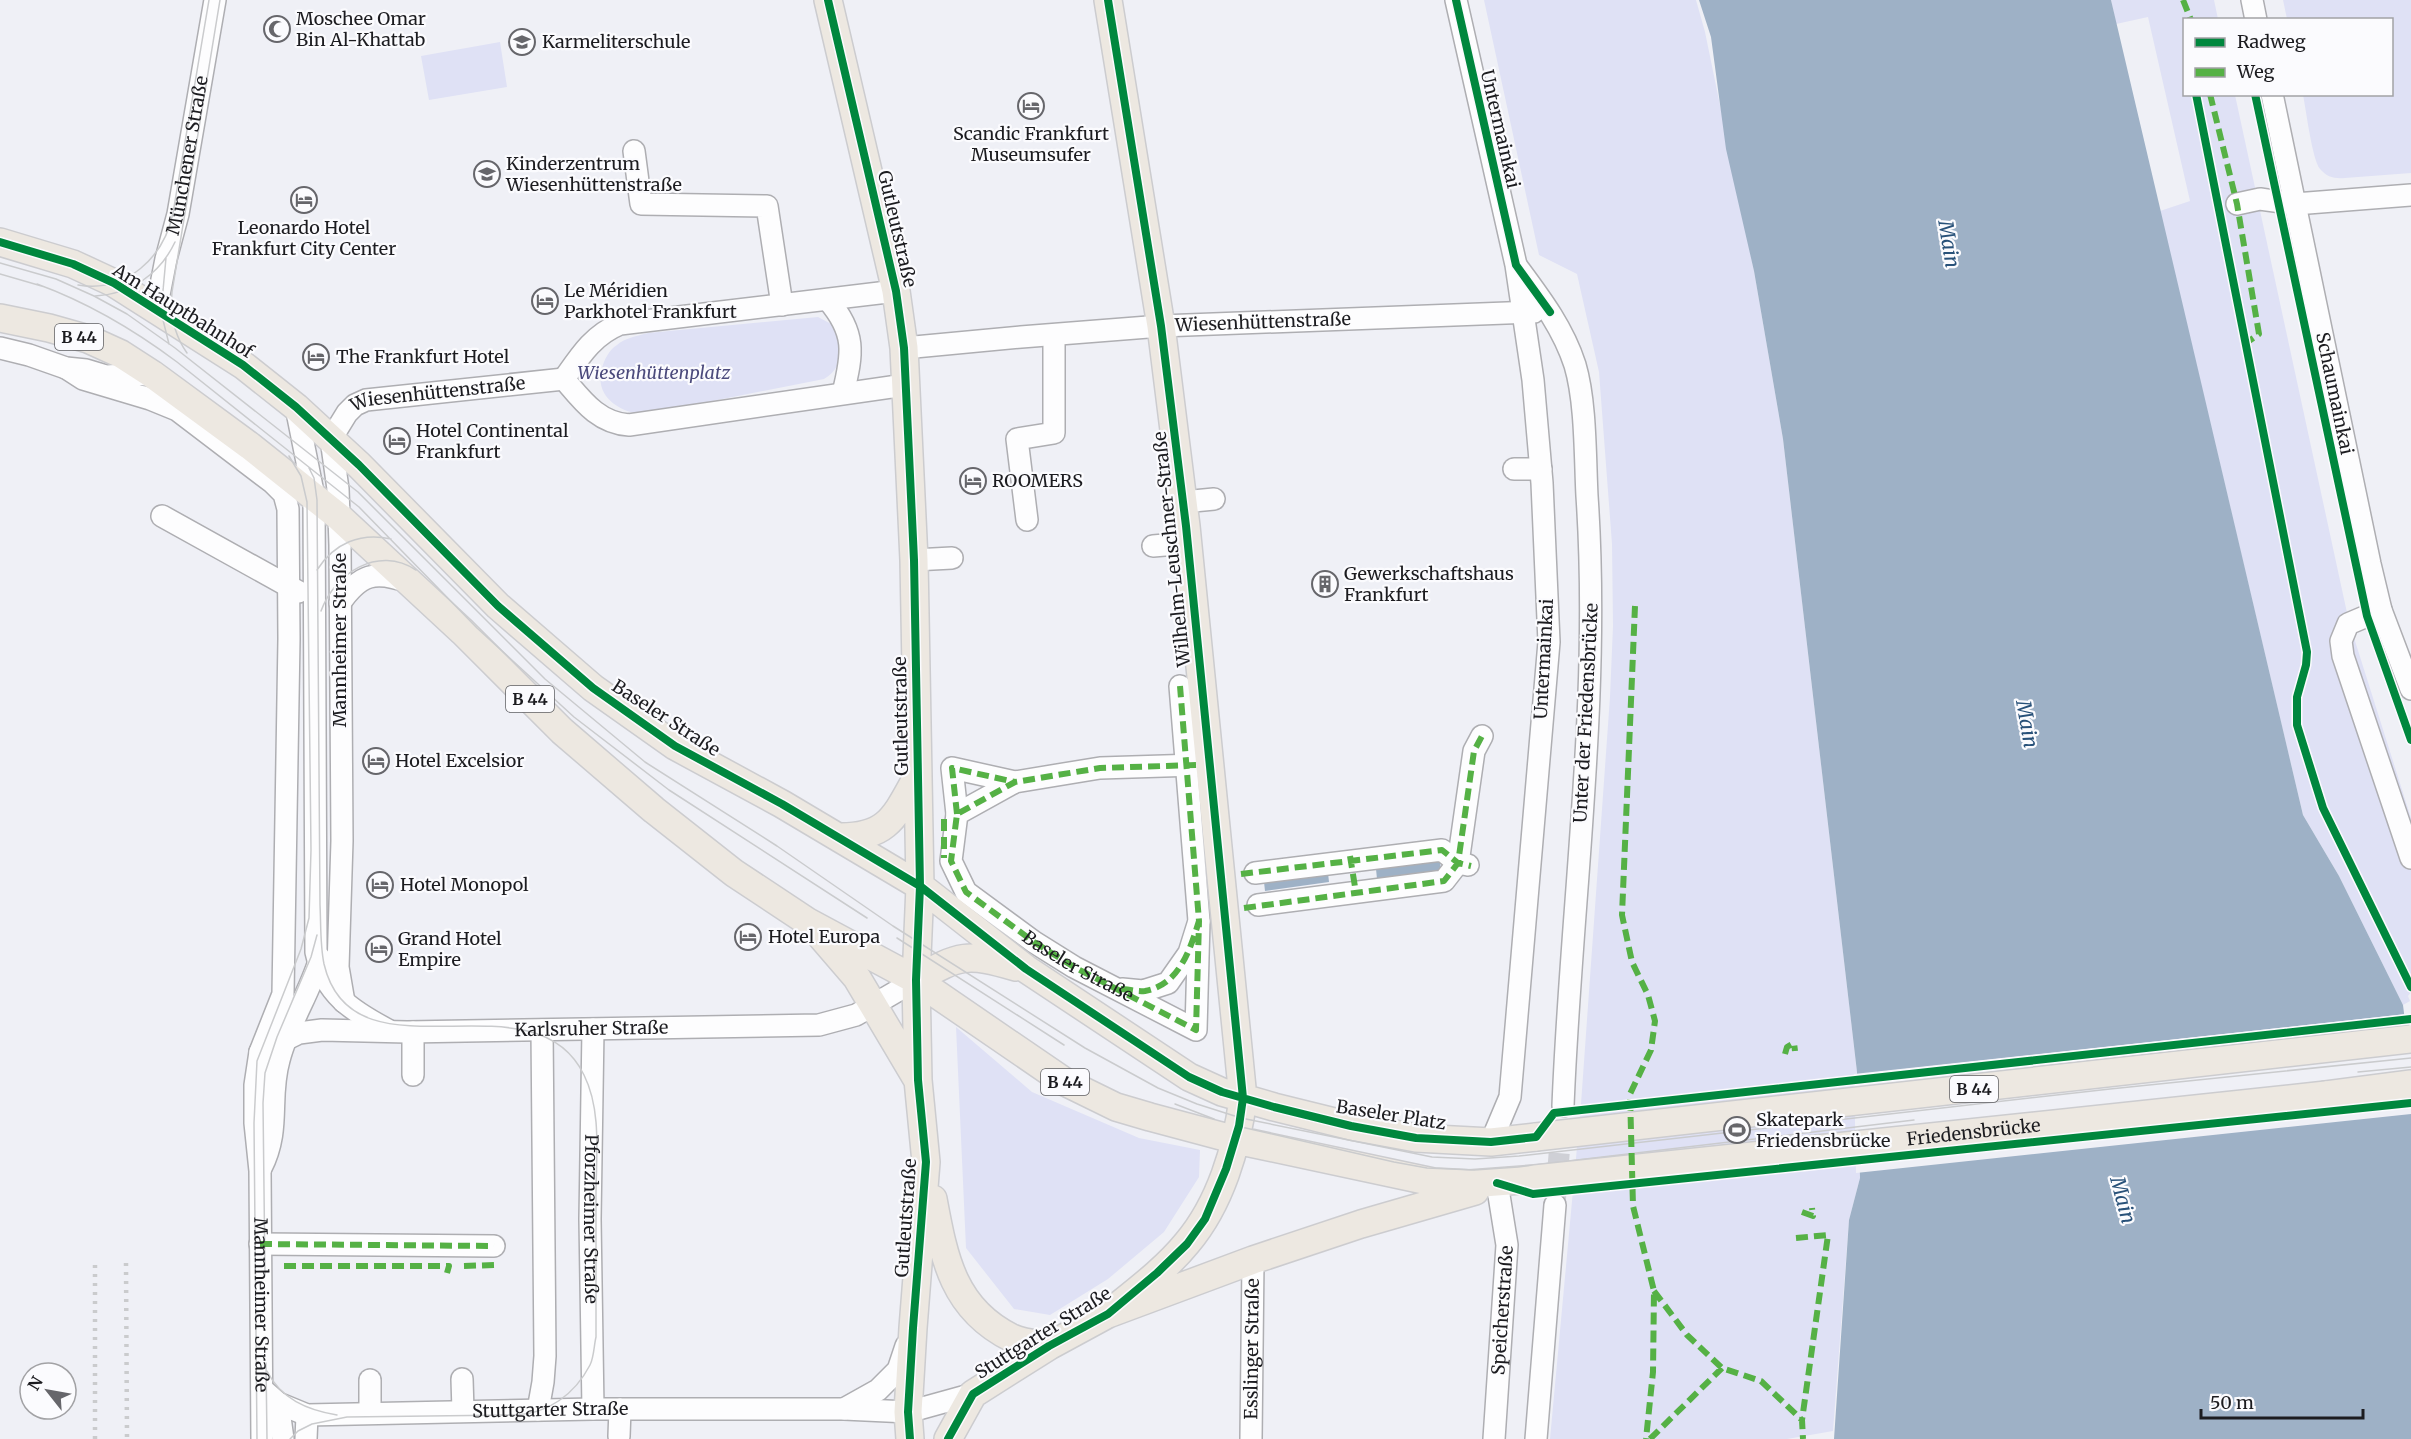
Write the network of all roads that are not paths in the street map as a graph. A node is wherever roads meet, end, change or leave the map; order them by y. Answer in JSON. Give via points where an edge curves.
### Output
{"nodes":[{"id":1,"x":215,"y":0,"type":"edge"},
{"id":2,"x":828,"y":0,"type":"edge"},
{"id":3,"x":1108,"y":0,"type":"edge"},
{"id":4,"x":1456,"y":0,"type":"edge"},
{"id":5,"x":2252,"y":0,"type":"edge"},
{"id":6,"x":2256,"y":18,"type":"edge"},
{"id":7,"x":2272,"y":96,"type":"edge"},
{"id":8,"x":634,"y":151,"type":"dead end"},
{"id":9,"x":2411,"y":195,"type":"edge"},
{"id":10,"x":2237,"y":204,"type":"dead end"},
{"id":11,"x":2295,"y":204,"type":"junction"},
{"id":12,"x":0,"y":242,"type":"edge"},
{"id":13,"x":1516,"y":265,"type":"junction"},
{"id":14,"x":896,"y":291,"type":"junction"},
{"id":15,"x":828,"y":300,"type":"junction"},
{"id":16,"x":782,"y":305,"type":"junction"},
{"id":17,"x":156,"y":309,"type":"junction"},
{"id":18,"x":1550,"y":312,"type":"junction"},
{"id":19,"x":1522,"y":313,"type":"junction"},
{"id":20,"x":0,"y":318,"type":"edge"},
{"id":21,"x":1161,"y":326,"type":"junction"},
{"id":22,"x":1054,"y":335,"type":"junction"},
{"id":23,"x":0,"y":348,"type":"edge"},
{"id":24,"x":904,"y":348,"type":"junction"},
{"id":25,"x":66,"y":368,"type":"junction"},
{"id":26,"x":152,"y":374,"type":"junction"},
{"id":27,"x":564,"y":379,"type":"junction"},
{"id":28,"x":905,"y":385,"type":"junction"},
{"id":29,"x":843,"y":393,"type":"junction"},
{"id":30,"x":296,"y":407,"type":"junction"},
{"id":31,"x":331,"y":439,"type":"junction"},
{"id":32,"x":217,"y":440,"type":"junction"},
{"id":33,"x":244,"y":442,"type":"junction"},
{"id":34,"x":1514,"y":469,"type":"dead end"},
{"id":35,"x":1541,"y":469,"type":"junction"},
{"id":36,"x":314,"y":496,"type":"junction"},
{"id":37,"x":1215,"y":499,"type":"dead end"},
{"id":38,"x":1183,"y":502,"type":"junction"},
{"id":39,"x":162,"y":516,"type":"dead end"},
{"id":40,"x":339,"y":517,"type":"junction"},
{"id":41,"x":1027,"y":520,"type":"dead end"},
{"id":42,"x":1188,"y":543,"type":"junction"},
{"id":43,"x":1153,"y":546,"type":"dead end"},
{"id":44,"x":952,"y":558,"type":"dead end"},
{"id":45,"x":914,"y":560,"type":"junction"},
{"id":46,"x":411,"y":583,"type":"junction"},
{"id":47,"x":289,"y":586,"type":"junction"},
{"id":48,"x":315,"y":602,"type":"junction"},
{"id":49,"x":340,"y":603,"type":"junction"},
{"id":50,"x":2381,"y":610,"type":"junction"},
{"id":51,"x":2409,"y":680,"type":"edge"},
{"id":52,"x":1180,"y":686,"type":"dead end"},
{"id":53,"x":1482,"y":735,"type":"dead end"},
{"id":54,"x":1191,"y":765,"type":"junction"},
{"id":55,"x":917,"y":777,"type":"junction"},
{"id":56,"x":1015,"y":782,"type":"junction"},
{"id":57,"x":950,"y":816,"type":"junction"},
{"id":58,"x":838,"y":837,"type":"junction"},
{"id":59,"x":342,"y":842,"type":"junction"},
{"id":60,"x":2411,"y":858,"type":"edge"},
{"id":61,"x":1350,"y":859,"type":"junction"},
{"id":62,"x":1457,"y":860,"type":"junction"},
{"id":63,"x":1255,"y":873,"type":"dead end"},
{"id":64,"x":920,"y":886,"type":"junction"},
{"id":65,"x":1356,"y":893,"type":"junction"},
{"id":66,"x":1258,"y":905,"type":"dead end"},
{"id":67,"x":1199,"y":921,"type":"junction"},
{"id":68,"x":808,"y":922,"type":"junction"},
{"id":69,"x":285,"y":935,"type":"junction"},
{"id":70,"x":320,"y":948,"type":"junction"},
{"id":71,"x":1026,"y":969,"type":"junction"},
{"id":72,"x":916,"y":980,"type":"junction"},
{"id":73,"x":1112,"y":987,"type":"junction"},
{"id":74,"x":344,"y":1002,"type":"junction"},
{"id":75,"x":873,"y":1005,"type":"junction"},
{"id":76,"x":593,"y":1029,"type":"junction"},
{"id":77,"x":542,"y":1030,"type":"junction"},
{"id":78,"x":1196,"y":1030,"type":"joint"},
{"id":79,"x":391,"y":1032,"type":"junction"},
{"id":80,"x":413,"y":1032,"type":"junction"},
{"id":81,"x":2411,"y":1039,"type":"edge"},
{"id":82,"x":285,"y":1040,"type":"junction"},
{"id":83,"x":260,"y":1052,"type":"junction"},
{"id":84,"x":413,"y":1075,"type":"dead end"},
{"id":85,"x":918,"y":1080,"type":"junction"},
{"id":86,"x":2411,"y":1084,"type":"edge"},
{"id":87,"x":1243,"y":1098,"type":"junction"},
{"id":88,"x":1563,"y":1106,"type":"tunnel mouth"},
{"id":89,"x":1236,"y":1140,"type":"junction"},
{"id":90,"x":1491,"y":1142,"type":"junction"},
{"id":91,"x":926,"y":1162,"type":"junction"},
{"id":92,"x":260,"y":1171,"type":"junction"},
{"id":93,"x":1497,"y":1183,"type":"junction"},
{"id":94,"x":1555,"y":1205,"type":"tunnel mouth"},
{"id":95,"x":260,"y":1244,"type":"junction"},
{"id":96,"x":494,"y":1246,"type":"dead end"},
{"id":97,"x":1253,"y":1260,"type":"junction"},
{"id":98,"x":1108,"y":1314,"type":"junction"},
{"id":99,"x":913,"y":1328,"type":"junction"},
{"id":100,"x":1049,"y":1346,"type":"junction"},
{"id":101,"x":462,"y":1379,"type":"dead end"},
{"id":102,"x":370,"y":1380,"type":"dead end"},
{"id":103,"x":262,"y":1389,"type":"junction"},
{"id":104,"x":973,"y":1395,"type":"junction"},
{"id":105,"x":278,"y":1403,"type":"junction"},
{"id":106,"x":593,"y":1409,"type":"junction"},
{"id":107,"x":620,"y":1409,"type":"junction"},
{"id":108,"x":844,"y":1409,"type":"junction"},
{"id":109,"x":538,"y":1410,"type":"junction"},
{"id":110,"x":463,"y":1411,"type":"junction"},
{"id":111,"x":370,"y":1412,"type":"junction"},
{"id":112,"x":908,"y":1412,"type":"junction"},
{"id":113,"x":307,"y":1415,"type":"junction"},
{"id":114,"x":619,"y":1436,"type":"dead end"},
{"id":115,"x":262,"y":1439,"type":"edge"},
{"id":116,"x":282,"y":1439,"type":"edge"},
{"id":117,"x":306,"y":1439,"type":"edge"},
{"id":118,"x":910,"y":1439,"type":"edge"},
{"id":119,"x":948,"y":1439,"type":"edge"},
{"id":120,"x":1251,"y":1439,"type":"edge"},
{"id":121,"x":1494,"y":1439,"type":"edge"},
{"id":122,"x":1536,"y":1439,"type":"edge"}],
"edges":[{"from":1,"to":17,"type":"street","name":"Münchener Straße","via":[[178,214]]},
{"from":2,"to":14,"type":"main road","name":"Gutleutstraße"},
{"from":3,"to":21,"type":"main road","name":"Wilhelm-Leuschner-Straße"},
{"from":4,"to":13,"type":"street","name":"Untermainkai"},
{"from":5,"to":6,"type":"street"},
{"from":7,"to":11,"type":"street","name":"Schaumainkai"},
{"from":8,"to":16,"type":"street","via":[[641,204],[767,206]]},
{"from":9,"to":11,"type":"street"},
{"from":10,"to":11,"type":"street","via":[[2260,199]]},
{"from":11,"to":50,"type":"street","name":"Schaumainkai"},
{"from":12,"to":17,"type":"main road","name":"Am Hauptbahnhof","number":"B 44","via":[[73,264],[120,286]]},
{"from":13,"to":18,"type":"street","name":"Unter der Friedensbrücke"},
{"from":13,"to":19,"type":"street","name":"Untermainkai"},
{"from":14,"to":15,"type":"street"},
{"from":14,"to":24,"type":"main road","name":"Gutleutstraße"},
{"from":15,"to":16,"type":"street"},
{"from":15,"to":29,"type":"street","via":[[849,334],[850,360]]},
{"from":16,"to":27,"type":"street","via":[[620,324],[588,345]]},
{"from":17,"to":30,"type":"main road","name":"Am Hauptbahnhof","number":"B 44","via":[[243,365]]},
{"from":18,"to":19,"type":"street","name":"Wiesenhüttenstraße"},
{"from":18,"to":88,"type":"street","name":"Unter der Friedensbrücke","via":[[1576,368],[1581,402],[1592,607],[1592,669]]},
{"from":19,"to":21,"type":"street","name":"Wiesenhüttenstraße"},
{"from":19,"to":35,"type":"street","name":"Untermainkai"},
{"from":20,"to":26,"type":"main road","number":"B 44","via":[[88,339]]},
{"from":21,"to":22,"type":"street","name":"Wiesenhüttenstraße"},
{"from":21,"to":38,"type":"main road","name":"Wilhelm-Leuschner-Straße"},
{"from":22,"to":24,"type":"street","name":"Wiesenhüttenstraße"},
{"from":22,"to":41,"type":"street","via":[[1053,433],[1017,439]]},
{"from":23,"to":25,"type":"street"},
{"from":24,"to":28,"type":"main road","name":"Gutleutstraße"},
{"from":25,"to":26,"type":"street","via":[[106,376]]},
{"from":25,"to":32,"type":"street","via":[[93,383],[163,403]]},
{"from":26,"to":33,"type":"main road","number":"B 44"},
{"from":27,"to":29,"type":"street","via":[[589,408],[622,425]]},
{"from":27,"to":31,"type":"street","name":"Wiesenhüttenstraße","via":[[366,400],[347,413]]},
{"from":28,"to":29,"type":"street"},
{"from":28,"to":45,"type":"main road","name":"Gutleutstraße"},
{"from":30,"to":31,"type":"main road","name":"Am Hauptbahnhof","number":"B 44"},
{"from":30,"to":36,"type":"street"},
{"from":31,"to":40,"type":"street","name":"Mannheimer Straße"},
{"from":31,"to":58,"type":"main road","name":"Baseler Straße","number":"B 44","via":[[498,606],[593,688],[675,746]]},
{"from":32,"to":33,"type":"street"},
{"from":32,"to":47,"type":"street","via":[[284,494],[288,509]]},
{"from":33,"to":36,"type":"main road","number":"B 44"},
{"from":34,"to":35,"type":"street"},
{"from":35,"to":90,"type":"street","name":"Untermainkai","via":[[1549,642],[1510,1097]]},
{"from":36,"to":40,"type":"main road","number":"B 44"},
{"from":36,"to":48,"type":"street"},
{"from":37,"to":38,"type":"street"},
{"from":38,"to":42,"type":"main road","name":"Wilhelm-Leuschner-Straße"},
{"from":39,"to":47,"type":"street"},
{"from":40,"to":46,"type":"main road","number":"B 44"},
{"from":40,"to":49,"type":"street","name":"Mannheimer Straße"},
{"from":42,"to":43,"type":"street"},
{"from":42,"to":87,"type":"main road","name":"Wilhelm-Leuschner-Straße"},
{"from":44,"to":45,"type":"street"},
{"from":45,"to":55,"type":"main road","name":"Gutleutstraße"},
{"from":46,"to":49,"type":"street","via":[[387,574],[366,578],[351,588]]},
{"from":46,"to":68,"type":"main road","number":"B 44","via":[[562,731],[654,810],[734,873]]},
{"from":47,"to":48,"type":"street"},
{"from":47,"to":69,"type":"street","name":"Mannheimer Straße"},
{"from":48,"to":70,"type":"street"},
{"from":49,"to":59,"type":"street","name":"Mannheimer Straße"},
{"from":50,"to":51,"type":"street","name":"Schaumainkai"},
{"from":50,"to":60,"type":"street","via":[[2348,624],[2342,641],[2343,656]]},
{"from":52,"to":54,"type":"street","name":"Wilhelm-Leuschner-Straße"},
{"from":53,"to":62,"type":"street","via":[[1474,751]]},
{"from":54,"to":56,"type":"street","via":[[1100,768]]},
{"from":54,"to":67,"type":"street","name":"Wilhelm-Leuschner-Straße"},
{"from":55,"to":58,"type":"main road","via":[[885,826],[858,838]]},
{"from":55,"to":64,"type":"main road","name":"Gutleutstraße"},
{"from":56,"to":57,"type":"street"},
{"from":56,"to":57,"type":"street","via":[[952,768]]},
{"from":57,"to":73,"type":"street","name":"Baseler Straße","via":[[948,860],[966,892],[1044,948]]},
{"from":58,"to":64,"type":"main road","name":"Baseler Straße","number":"B 44"},
{"from":59,"to":70,"type":"street","name":"Mannheimer Straße","via":[[338,884]]},
{"from":59,"to":74,"type":"street","name":"Mannheimer Straße","via":[[338,967]]},
{"from":61,"to":62,"type":"street"},
{"from":61,"to":63,"type":"street"},
{"from":61,"to":65,"type":"street"},
{"from":62,"to":65,"type":"street","via":[[1444,881]]},
{"from":64,"to":71,"type":"main road","name":"Baseler Straße","number":"B 44"},
{"from":64,"to":72,"type":"main road","name":"Gutleutstraße"},
{"from":65,"to":66,"type":"street"},
{"from":67,"to":73,"type":"street","name":"Wilhelm-Leuschner-Straße","via":[[1189,953],[1168,983],[1143,992]]},
{"from":67,"to":78,"type":"street","name":"Wilhelm-Leuschner-Straße"},
{"from":68,"to":72,"type":"main road","number":"B 44"},
{"from":68,"to":75,"type":"main road","via":[[857,978]]},
{"from":69,"to":70,"type":"street","via":[[294,947]]},
{"from":69,"to":83,"type":"street","name":"Mannheimer Straße","via":[[283,994]]},
{"from":70,"to":74,"type":"street","via":[[325,980]]},
{"from":70,"to":82,"type":"street","name":"Mannheimer Straße"},
{"from":71,"to":72,"type":"main road","number":"B 44","via":[[970,957],[951,961]]},
{"from":71,"to":87,"type":"main road","name":"Baseler Platz","number":"B 44","via":[[1189,1077]]},
{"from":72,"to":75,"type":"street","name":"Karlsruher Straße"},
{"from":72,"to":85,"type":"main road","name":"Gutleutstraße"},
{"from":72,"to":89,"type":"main road","number":"B 44","via":[[1065,1082],[1116,1107]]},
{"from":73,"to":78,"type":"street","name":"Baseler Straße"},
{"from":74,"to":79,"type":"street"},
{"from":75,"to":76,"type":"street","name":"Karlsruher Straße","via":[[856,1015],[819,1025]]},
{"from":75,"to":85,"type":"main road"},
{"from":76,"to":77,"type":"street","name":"Karlsruher Straße"},
{"from":76,"to":106,"type":"street","name":"Pforzheimer Straße"},
{"from":77,"to":80,"type":"street","name":"Karlsruher Straße"},
{"from":77,"to":109,"type":"street","via":[[545,1356]]},
{"from":79,"to":80,"type":"street","name":"Karlsruher Straße"},
{"from":79,"to":82,"type":"street","name":"Karlsruher Straße","via":[[322,1030],[299,1033]]},
{"from":80,"to":84,"type":"street"},
{"from":81,"to":90,"type":"main road","name":"Baseler Platz","number":"B 44","bridge":true},
{"from":82,"to":83,"type":"street","name":"Karlsruher Straße"},
{"from":82,"to":92,"type":"street","name":"Mannheimer Straße","via":[[276,1076],[274,1128]]},
{"from":83,"to":92,"type":"street","name":"Mannheimer Straße","via":[[255,1094]]},
{"from":85,"to":91,"type":"main road","name":"Gutleutstraße"},
{"from":86,"to":93,"type":"main road","name":"Friedensbrücke","number":"B 44","bridge":true},
{"from":87,"to":89,"type":"main road"},
{"from":87,"to":90,"type":"main road","name":"Baseler Platz","number":"B 44","via":[[1416,1138]]},
{"from":89,"to":93,"type":"main road","number":"B 44","via":[[1433,1182]]},
{"from":89,"to":98,"type":"main road","name":"Stuttgarter Straße","via":[[1205,1219],[1187,1244]]},
{"from":91,"to":99,"type":"main road","name":"Gutleutstraße"},
{"from":91,"to":100,"type":"main road","via":[[940,1239],[962,1296],[979,1317],[1014,1339]]},
{"from":92,"to":95,"type":"street","name":"Mannheimer Straße"},
{"from":93,"to":97,"type":"main road"},
{"from":93,"to":121,"type":"street","name":"Speicherstraße","via":[[1507,1245]]},
{"from":94,"to":122,"type":"street"},
{"from":95,"to":96,"type":"street"},
{"from":95,"to":103,"type":"street","name":"Mannheimer Straße"},
{"from":97,"to":98,"type":"main road","name":"Stuttgarter Straße"},
{"from":97,"to":120,"type":"street","name":"Esslinger Straße"},
{"from":98,"to":100,"type":"main road","name":"Stuttgarter Straße"},
{"from":99,"to":108,"type":"street","name":"Stuttgarter Straße","via":[[898,1370],[878,1390]]},
{"from":99,"to":112,"type":"main road","name":"Gutleutstraße"},
{"from":100,"to":104,"type":"main road","name":"Stuttgarter Straße"},
{"from":101,"to":110,"type":"street"},
{"from":102,"to":111,"type":"street"},
{"from":103,"to":105,"type":"street","name":"Stuttgarter Straße"},
{"from":103,"to":115,"type":"street","name":"Mannheimer Straße"},
{"from":104,"to":112,"type":"street","name":"Stuttgarter Straße"},
{"from":104,"to":119,"type":"main road","name":"Stuttgarter Straße"},
{"from":105,"to":113,"type":"street","name":"Stuttgarter Straße"},
{"from":105,"to":116,"type":"street","name":"Mannheimer Straße"},
{"from":106,"to":107,"type":"street","name":"Stuttgarter Straße"},
{"from":106,"to":109,"type":"street","name":"Stuttgarter Straße"},
{"from":107,"to":108,"type":"street","name":"Stuttgarter Straße"},
{"from":107,"to":114,"type":"street"},
{"from":108,"to":112,"type":"street","name":"Stuttgarter Straße"},
{"from":109,"to":110,"type":"street","name":"Stuttgarter Straße"},
{"from":110,"to":111,"type":"street","name":"Stuttgarter Straße"},
{"from":111,"to":113,"type":"street","name":"Stuttgarter Straße"},
{"from":112,"to":118,"type":"main road","name":"Gutleutstraße"},
{"from":113,"to":116,"type":"street"},
{"from":113,"to":117,"type":"street"}]}
